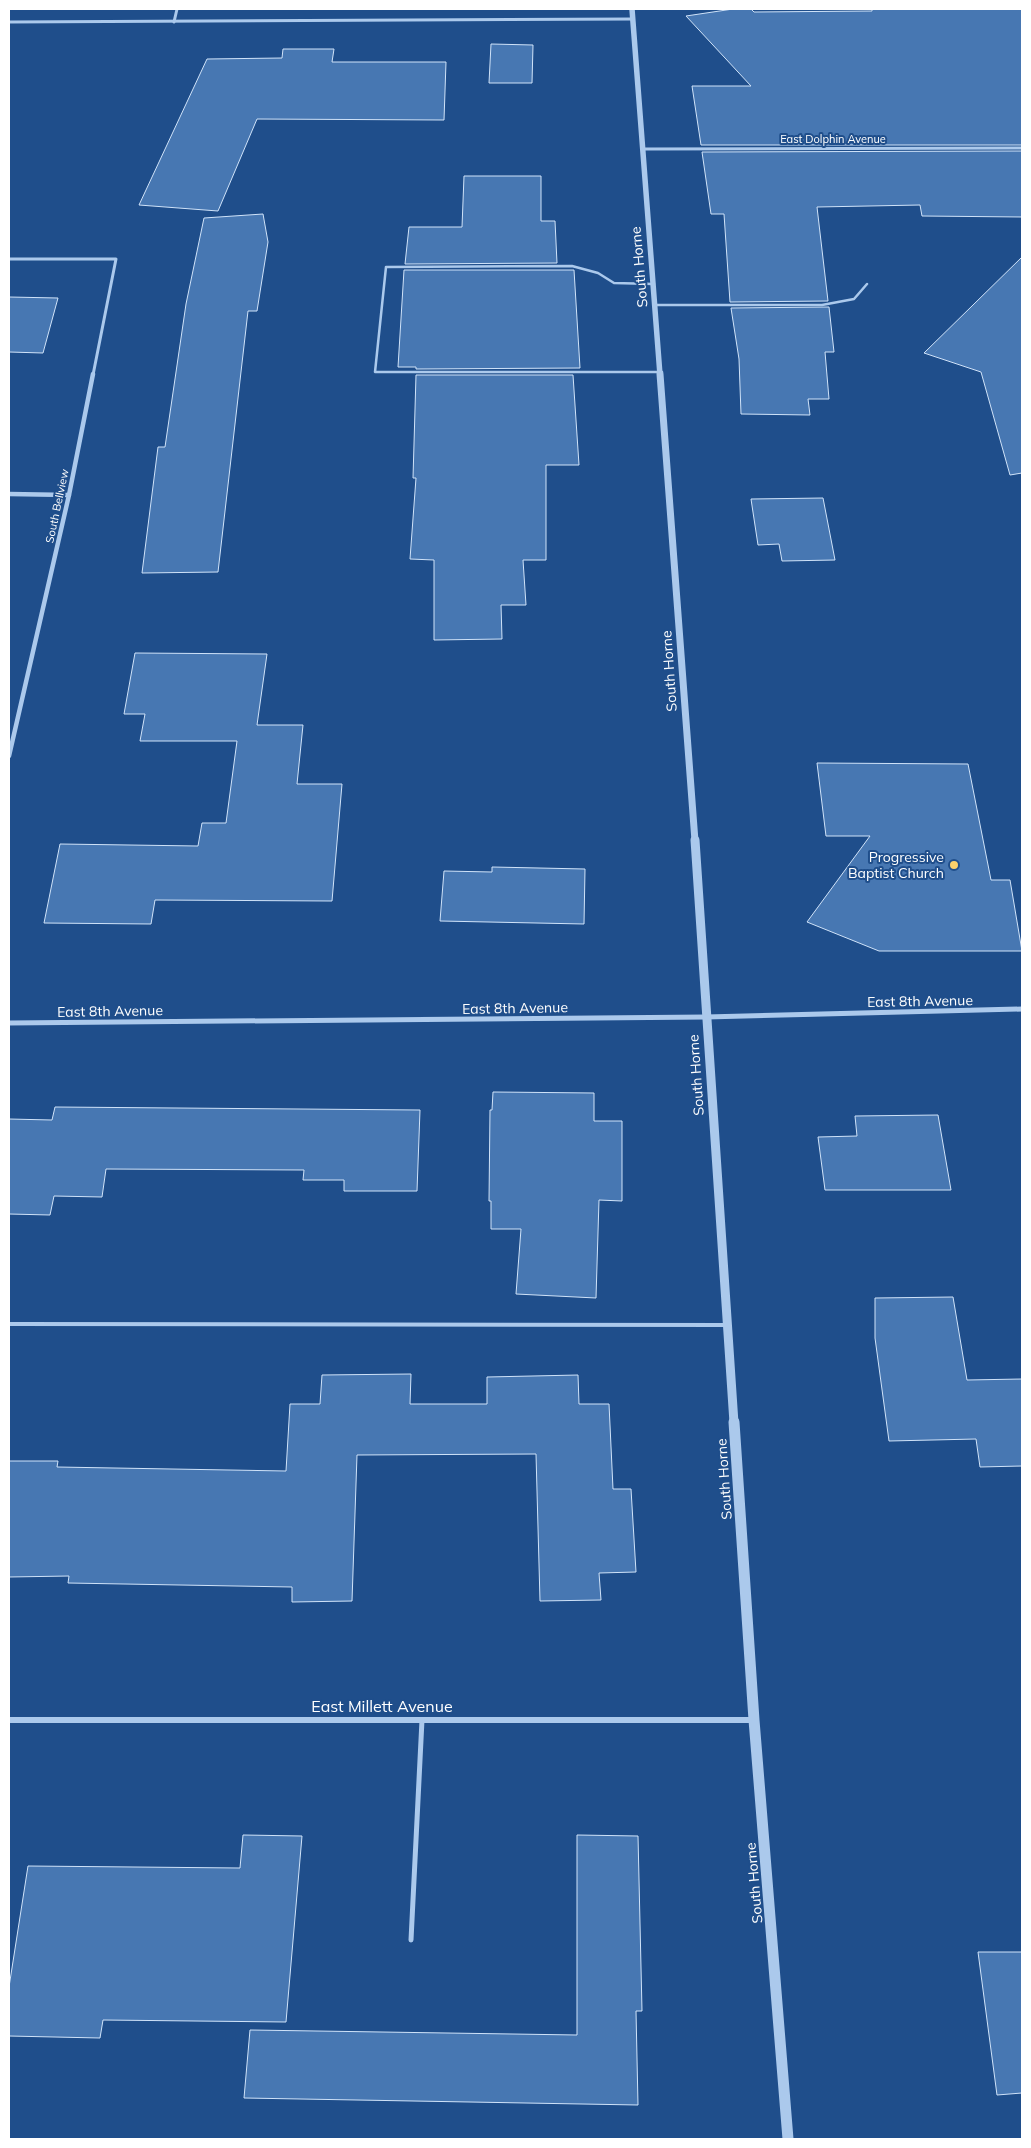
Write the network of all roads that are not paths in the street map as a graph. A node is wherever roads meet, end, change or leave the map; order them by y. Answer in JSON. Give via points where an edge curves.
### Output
{"nodes":[{"id":1,"x":177,"y":9,"type":"edge"},
{"id":2,"x":632,"y":9,"type":"edge"},
{"id":3,"x":633,"y":19,"type":"junction"},
{"id":4,"x":9,"y":22,"type":"edge"},
{"id":5,"x":174,"y":22,"type":"junction"},
{"id":6,"x":643,"y":148,"type":"junction"},
{"id":7,"x":1022,"y":148,"type":"edge"},
{"id":8,"x":9,"y":259,"type":"edge"},
{"id":9,"x":654,"y":284,"type":"junction"},
{"id":10,"x":867,"y":284,"type":"dead end"},
{"id":11,"x":656,"y":305,"type":"junction"},
{"id":12,"x":662,"y":372,"type":"junction"},
{"id":13,"x":9,"y":494,"type":"edge"},
{"id":14,"x":69,"y":495,"type":"junction"},
{"id":15,"x":9,"y":756,"type":"edge"},
{"id":16,"x":1022,"y":1009,"type":"edge"},
{"id":17,"x":706,"y":1017,"type":"junction"},
{"id":18,"x":9,"y":1024,"type":"edge"},
{"id":19,"x":9,"y":1324,"type":"edge"},
{"id":20,"x":728,"y":1325,"type":"junction"},
{"id":21,"x":9,"y":1720,"type":"edge"},
{"id":22,"x":422,"y":1720,"type":"junction"},
{"id":23,"x":754,"y":1720,"type":"junction"},
{"id":24,"x":411,"y":1940,"type":"dead end"},
{"id":25,"x":788,"y":2139,"type":"edge"}],
"edges":[{"from":1,"to":5,"type":"street"},
{"from":2,"to":3,"type":"street","name":"South Horne"},
{"from":3,"to":5,"type":"street"},
{"from":3,"to":6,"type":"street","name":"South Horne"},
{"from":4,"to":5,"type":"street"},
{"from":6,"to":7,"type":"street","name":"East Dolphin Avenue"},
{"from":6,"to":9,"type":"street","name":"South Horne"},
{"from":8,"to":14,"type":"street","name":"South Bellview","via":[[116,259]]},
{"from":9,"to":11,"type":"street","name":"South Horne"},
{"from":9,"to":12,"type":"lane","via":[[614,283],[598,273],[572,266],[386,267],[376,372]]},
{"from":10,"to":11,"type":"lane","via":[[854,299],[822,305]]},
{"from":11,"to":12,"type":"street","name":"South Horne"},
{"from":12,"to":17,"type":"street","name":"South Horne"},
{"from":13,"to":14,"type":"street"},
{"from":14,"to":15,"type":"street","name":"South Bellview"},
{"from":16,"to":17,"type":"street","name":"East 8th Avenue"},
{"from":17,"to":18,"type":"street","name":"East 8th Avenue"},
{"from":17,"to":20,"type":"street","name":"South Horne"},
{"from":19,"to":20,"type":"lane"},
{"from":20,"to":23,"type":"street","name":"South Horne"},
{"from":21,"to":22,"type":"street","name":"East Millett Avenue"},
{"from":22,"to":23,"type":"street","name":"East Millett Avenue"},
{"from":22,"to":24,"type":"lane"},
{"from":23,"to":25,"type":"street","name":"South Horne"}]}
